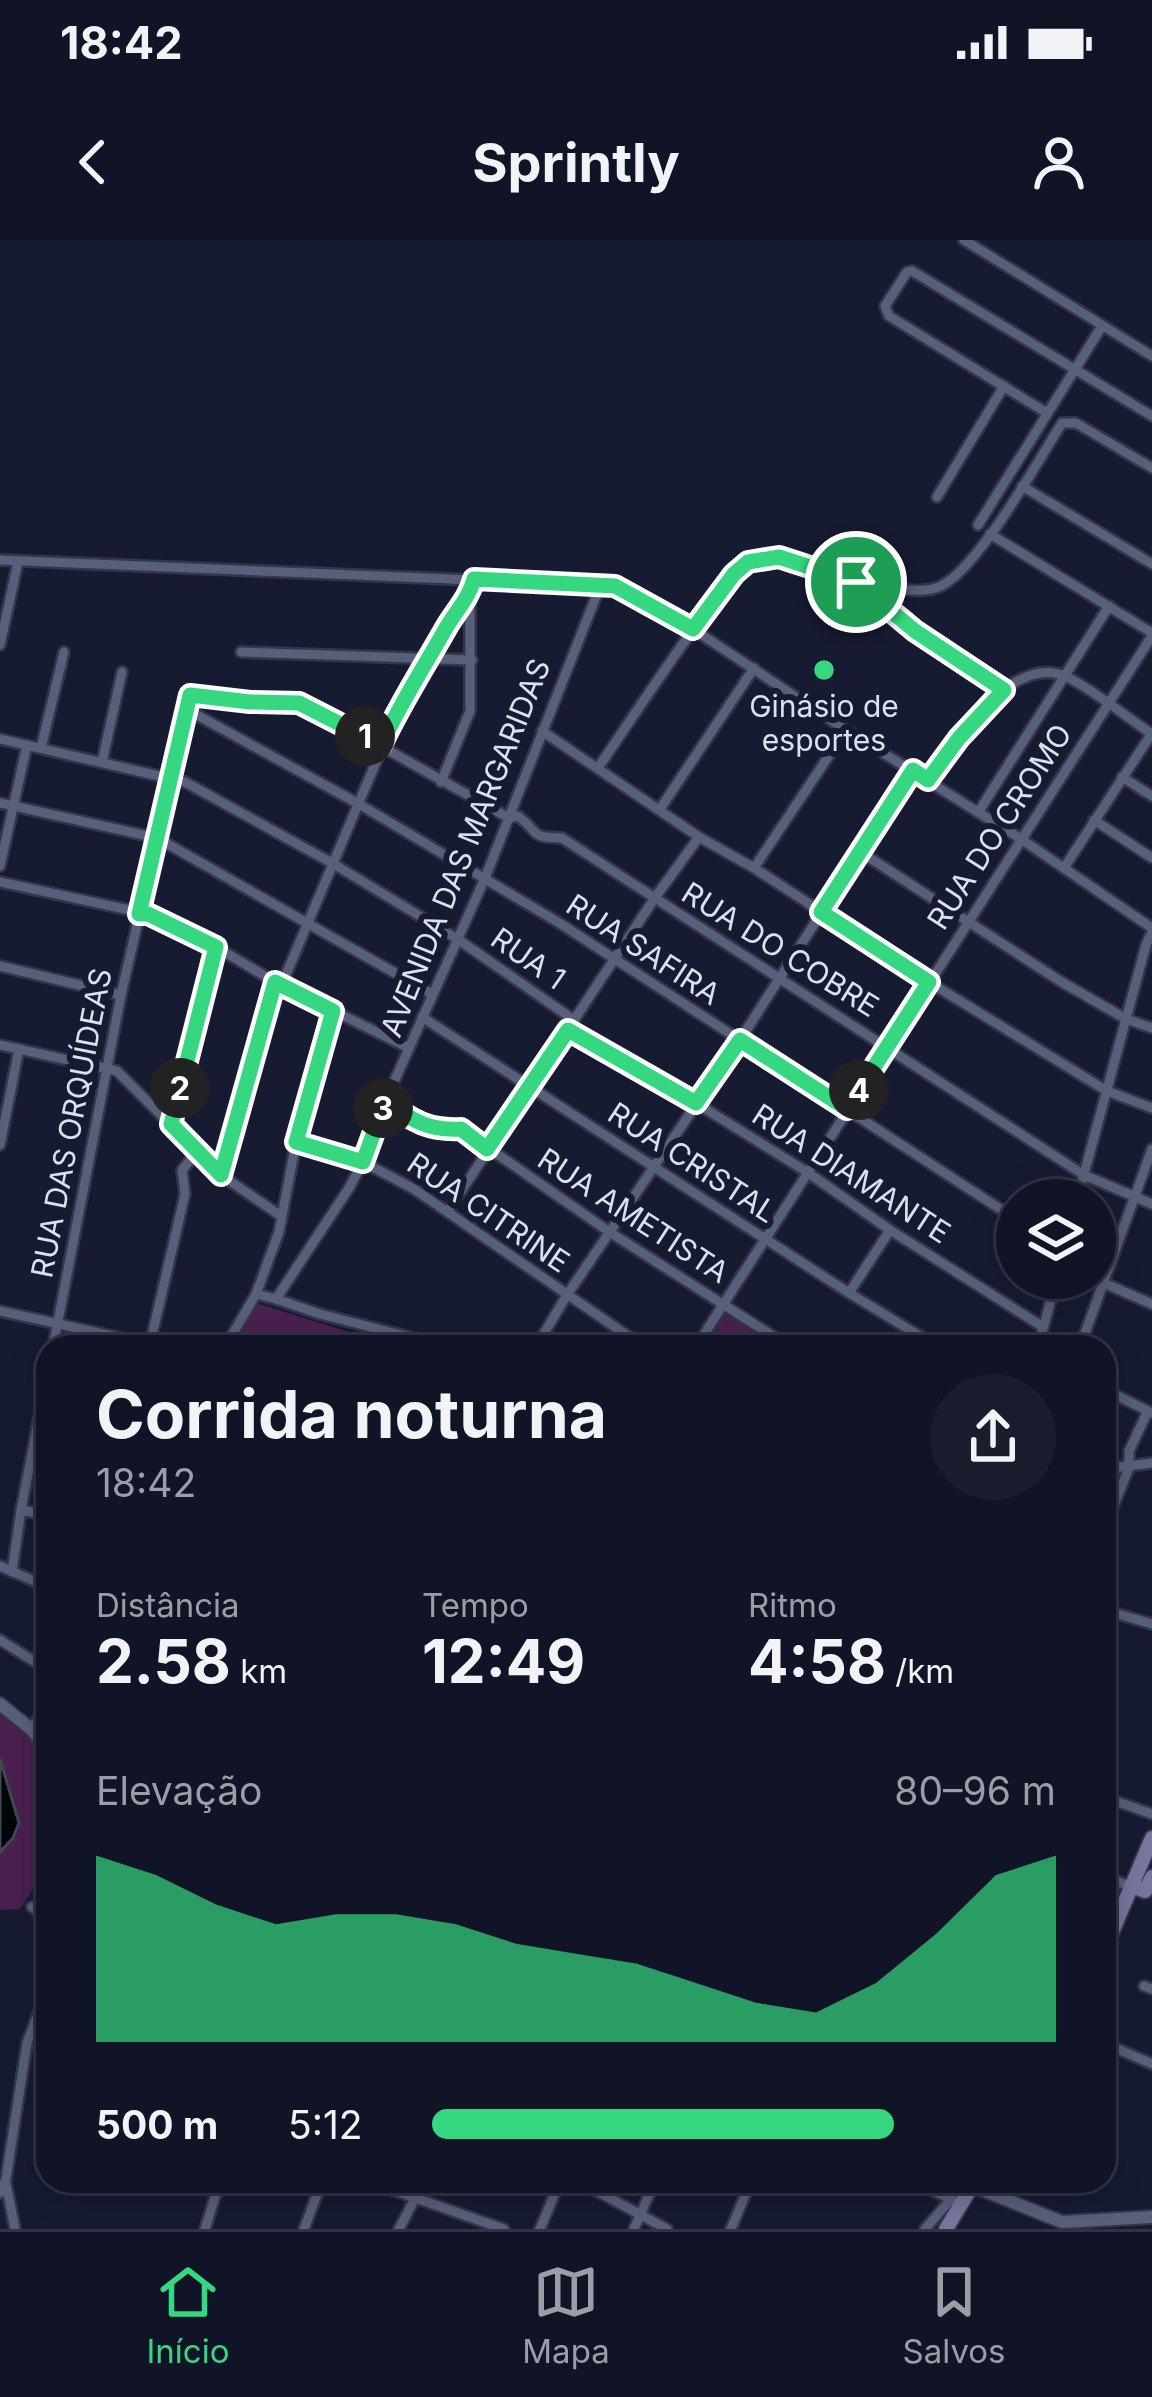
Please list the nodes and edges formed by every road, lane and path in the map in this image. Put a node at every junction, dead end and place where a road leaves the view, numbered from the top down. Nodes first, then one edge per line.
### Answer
1 (964, 240) edge
2 (1102, 326) junction
3 (1152, 356) edge
4 (1075, 370) junction
5 (1004, 386) junction
6 (1047, 413) junction
7 (1152, 416) edge
8 (1152, 468) edge
9 (1022, 486) junction
10 (937, 496) dead end
11 (978, 525) dead end
12 (990, 534) junction
13 (0, 560) edge
14 (18, 562) junction
15 (1152, 564) edge
16 (474, 579) junction
17 (856, 582) junction
18 (601, 584) junction
19 (470, 595) junction
20 (1109, 606) junction
21 (693, 629) junction
22 (1152, 634) edge
23 (0, 645) edge
24 (64, 652) dead end
25 (241, 652) dead end
26 (428, 659) junction
27 (472, 660) junction
28 (754, 668) junction
29 (122, 672) dead end
30 (1065, 676) junction
31 (1004, 690) junction
32 (190, 695) joint
33 (1108, 705) junction
34 (186, 709) junction
35 (846, 730) junction
36 (542, 731) junction
37 (1152, 733) edge
38 (0, 740) edge
39 (27, 745) junction
40 (381, 745) junction
41 (41, 748) junction
42 (101, 762) junction
43 (598, 768) junction
44 (913, 770) junction
45 (1122, 776) junction
46 (171, 777) junction
47 (928, 780) junction
48 (441, 782) junction
49 (1152, 796) edge
50 (0, 803) edge
51 (358, 804) junction
52 (14, 806) junction
53 (660, 809) junction
54 (979, 812) junction
55 (509, 818) junction
56 (1094, 820) junction
57 (699, 837) junction
58 (157, 838) junction
59 (1021, 839) junction
60 (859, 851) junction
61 (1152, 858) edge
62 (332, 863) junction
63 (0, 866) edge
64 (754, 868) junction
65 (1064, 868) junction
66 (484, 878) junction
67 (0, 882) edge
68 (654, 899) junction
69 (821, 912) junction
70 (139, 914) junction
71 (967, 922) junction
72 (308, 924) junction
73 (1152, 930) edge
74 (457, 938) junction
75 (216, 947) junction
76 (613, 960) junction
77 (0, 966) edge
78 (780, 977) junction
79 (929, 982) junction
80 (278, 983) junction
81 (432, 994) junction
82 (121, 995) junction
83 (333, 1011) junction
84 (422, 1017) junction
85 (1126, 1018) junction
86 (571, 1025) junction
87 (1152, 1028) edge
88 (740, 1040) junction
89 (0, 1045) edge
90 (889, 1047) junction
91 (409, 1048) junction
92 (19, 1049) junction
93 (108, 1068) junction
94 (530, 1088) junction
95 (1107, 1091) junction
96 (385, 1102) junction
97 (696, 1103) junction
98 (1152, 1108) edge
99 (847, 1109) junction
100 (171, 1124) junction
101 (296, 1142) junction
102 (0, 1144) edge
103 (1152, 1148) edge
104 (487, 1149) junction
105 (198, 1151) junction
106 (363, 1162) junction
107 (655, 1168) junction
108 (807, 1172) junction
109 (221, 1175) junction
110 (1084, 1175) junction
111 (1083, 1179) edge
112 (1135, 1197) junction
113 (1152, 1204) edge
114 (996, 1206) edge
115 (448, 1211) junction
116 (281, 1216) junction
117 (890, 1230) junction
118 (611, 1233) junction
119 (1116, 1238) edge
120 (765, 1239) junction
121 (1116, 1288) edge
122 (849, 1293) junction
123 (256, 1294) junction
124 (567, 1294) junction
125 (276, 1299) junction
126 (1051, 1299) edge
127 (1092, 1299) edge
128 (725, 1303) junction
129 (1152, 1304) edge
130 (0, 1311) edge
131 (58, 1323) junction
132 (1042, 1327) junction
133 (56, 1335) edge
134 (111, 1335) edge
135 (152, 1335) edge
136 (232, 1335) edge
137 (401, 1335) edge
138 (543, 1335) edge
139 (627, 1335) edge
140 (704, 1335) edge
141 (772, 1335) edge
142 (918, 1335) edge
143 (1040, 1335) edge
144 (1083, 1335) edge
145 (1116, 1395) edge
146 (1149, 1413) edge
147 (36, 1449) edge
148 (1152, 1463) edge
149 (1130, 1468) junction
150 (1116, 1469) edge
151 (1116, 1500) edge
152 (21, 1510) junction
153 (36, 1513) edge
154 (0, 1566) edge
155 (12, 1572) junction
156 (36, 1582) edge
157 (1116, 1614) edge
158 (1152, 1624) edge
159 (0, 1640) edge
160 (36, 1662) edge
161 (0, 1704) edge
162 (36, 1721) edge
163 (31, 1729) junction
164 (36, 1735) edge
165 (1116, 1801) edge
166 (1152, 1814) edge
167 (1152, 1838) edge
168 (1144, 1886) edge
169 (32, 1906) dead end
170 (36, 1909) edge
171 (1116, 1932) edge
172 (36, 2019) edge
173 (1116, 2048) edge
174 (1152, 2062) edge
175 (5, 2179) junction
176 (0, 2193) edge
177 (216, 2193) edge
178 (318, 2193) edge
179 (398, 2193) edge
180 (417, 2193) edge
181 (555, 2193) edge
182 (600, 2193) edge
183 (650, 2193) edge
184 (746, 2193) edge
185 (939, 2193) edge
186 (962, 2193) edge
187 (993, 2193) edge
188 (413, 2199) junction
189 (957, 2201) junction
190 (641, 2214) junction
191 (0, 2222) edge
192 (1145, 2222) edge
193 (15, 2229) edge
194 (205, 2229) edge
195 (304, 2229) edge
196 (399, 2229) edge
197 (504, 2229) edge
198 (540, 2229) edge
199 (634, 2229) edge
200 (667, 2229) edge
201 (730, 2229) edge
202 (926, 2229) edge
203 (946, 2229) edge

1 - 2 street
2 - 3 street
2 - 4 street
4 - 5 street
4 - 6 street
4 - 7 street
5 - 6 street
5 - 10 street
6 - 11 street
8 - 9 street
9 - 12 street
9 - 15 street
12 - 17 street
12 - 20 street
13 - 14 street
14 - 16 street
14 - 23 street
16 - 18 street
16 - 19 street
17 - 21 street
17 - 31 street
18 - 21 street
18 - 36 street, AVENIDA DAS MARGARIDAS
19 - 26 street
19 - 27 street
20 - 22 street
20 - 30 street
21 - 28 street
21 - 43 street
22 - 33 street, RUA DO CROMO
24 - 41 street
25 - 26 street
26 - 27 street
26 - 40 street
27 - 48 street
28 - 35 street
28 - 53 street
29 - 42 street
30 - 31 street
30 - 33 street
30 - 54 street
31 - 47 street
32 - 34 street, RUA DAS ORQUÍDEAS
32 - 40 street, RUA DO COBRE
33 - 37 street
33 - 59 street, RUA DO CROMO
34 - 46 street, RUA DAS ORQUÍDEAS
34 - 51 street, RUA SAFIRA
35 - 44 street
35 - 64 street
36 - 43 street
36 - 55 street, AVENIDA DAS MARGARIDAS
37 - 45 street
38 - 39 street, RUA 1
39 - 41 street, RUA 1
39 - 52 street
40 - 48 street, RUA DO COBRE
40 - 51 street
41 - 42 street, RUA 1
42 - 46 street, RUA 1
43 - 53 street
44 - 47 street
44 - 60 street
45 - 49 street
45 - 56 street
46 - 58 street, RUA DAS ORQUÍDEAS
46 - 62 street, RUA 1
47 - 54 street
48 - 55 street, RUA DO COBRE
50 - 52 street
51 - 62 street
51 - 66 street, RUA SAFIRA
52 - 58 street
52 - 63 street
53 - 57 street
54 - 59 street
55 - 66 street, AVENIDA DAS MARGARIDAS
55 - 68 street, RUA DO COBRE
56 - 61 street
56 - 65 street
57 - 64 street
57 - 68 street
58 - 70 street, RUA DAS ORQUÍDEAS
58 - 72 street
59 - 65 street
59 - 71 street, RUA DO CROMO
60 - 69 street
60 - 71 street
62 - 72 street
62 - 74 street, RUA 1
64 - 69 street
65 - 73 street
66 - 74 street, AVENIDA DAS MARGARIDAS
66 - 76 street, RUA SAFIRA
67 - 70 street
68 - 76 street
68 - 78 street, RUA DO COBRE
69 - 78 street
69 - 79 street
70 - 75 street
70 - 82 street, RUA DAS ORQUÍDEAS
71 - 79 street, RUA DO CROMO
71 - 85 street
72 - 80 street
72 - 81 street
73 - 85 street
74 - 81 street, AVENIDA DAS MARGARIDAS
74 - 86 street, RUA 1
75 - 80 street
75 - 100 street
76 - 86 street
76 - 88 street, RUA SAFIRA
77 - 82 street
78 - 88 street
78 - 90 street, RUA DO COBRE
79 - 90 street, RUA DO CROMO
79 - 95 street
80 - 83 street
80 - 109 street
81 - 84 street, AVENIDA DAS MARGARIDAS
82 - 93 street, RUA DAS ORQUÍDEAS
83 - 91 street
83 - 101 street
84 - 91 street, AVENIDA DAS MARGARIDAS
84 - 94 street, RUA CRISTAL
85 - 87 street
85 - 95 street
86 - 94 street
86 - 97 street, RUA DIAMANTE
88 - 97 street
88 - 99 street, RUA SAFIRA
89 - 92 street
90 - 99 street, RUA DO CROMO
90 - 110 street, RUA DO COBRE
91 - 96 street, AVENIDA DAS MARGARIDAS
92 - 93 street
92 - 102 street
93 - 100 street
93 - 131 street, RUA DAS ORQUÍDEAS
94 - 104 street
94 - 107 street, RUA CRISTAL
95 - 98 street
95 - 110 street
96 - 104 street, RUA AMETISTA
96 - 106 street, AVENIDA DAS MARGARIDAS
97 - 107 street
97 - 108 street, RUA DIAMANTE
99 - 108 street, RUA DO CROMO
99 - 114 street, RUA SAFIRA
100 - 105 street
101 - 106 street, RUA CITRINE
101 - 116 street
103 - 112 street
104 - 115 street
104 - 118 street, RUA AMETISTA
105 - 109 street
105 - 135 street
106 - 115 street, RUA CITRINE
106 - 125 street, AVENIDA DAS MARGARIDAS
107 - 118 street
107 - 120 street, RUA CRISTAL
108 - 117 street, RUA DIAMANTE
108 - 120 street, RUA DO CROMO
109 - 116 street
110 - 111 street
110 - 112 street, RUA DO COBRE
112 - 113 street, RUA DO COBRE
112 - 119 street
115 - 124 street, RUA CITRINE
116 - 123 street
117 - 122 street
117 - 132 street, RUA DIAMANTE
118 - 124 street
118 - 128 street, RUA AMETISTA
120 - 122 street, RUA CRISTAL
120 - 128 street, RUA DO CROMO
121 - 129 street
122 - 142 street, RUA CRISTAL
123 - 125 street
123 - 136 street
124 - 138 street
124 - 139 street, RUA CITRINE
125 - 137 street
126 - 132 street
127 - 144 street
128 - 140 street, RUA DO CROMO
128 - 141 street, RUA AMETISTA
130 - 131 street
131 - 133 street, RUA DAS ORQUÍDEAS
131 - 134 street
132 - 143 street
145 - 146 street
146 - 149 street
147 - 152 street
148 - 149 street
149 - 150 street
149 - 151 street
152 - 153 street
152 - 155 street
154 - 155 street
155 - 156 street
157 - 158 street
159 - 160 street
161 - 163 street
162 - 163 street
163 - 164 street
165 - 166 street
167 - 168 main road
168 - 171 main road
169 - 170 street
172 - 175 street
173 - 174 street
175 - 176 street
175 - 193 street
177 - 194 street
178 - 195 street
179 - 188 street
180 - 188 street
181 - 198 street
182 - 190 street
183 - 190 street
184 - 201 street
185 - 189 street
186 - 189 main road
187 - 192 street
188 - 196 street
188 - 197 street
189 - 202 street
189 - 203 main road
190 - 199 street
190 - 200 street
191 - 193 street

